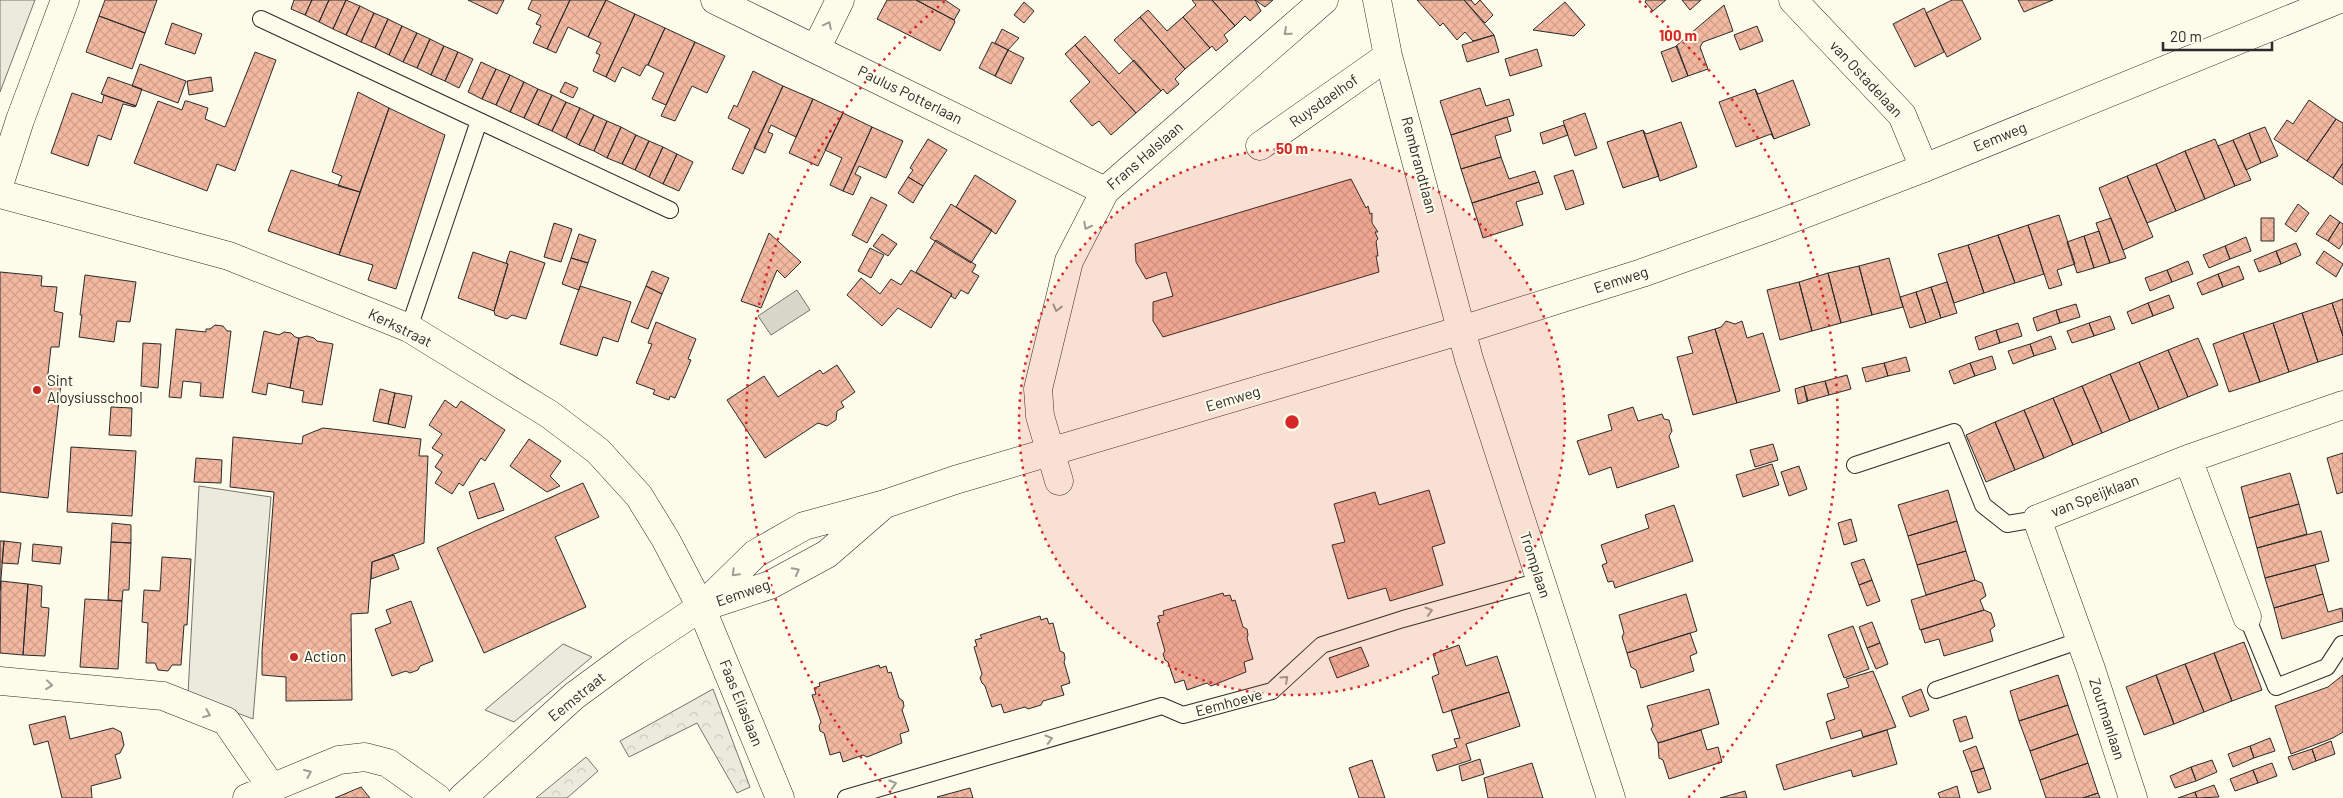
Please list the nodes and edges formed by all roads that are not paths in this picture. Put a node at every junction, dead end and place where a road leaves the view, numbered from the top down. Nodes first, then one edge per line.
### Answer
1 (65, 0) edge
2 (715, 0) edge
3 (840, 0) edge
4 (1324, 0) edge
5 (1377, 0) edge
6 (1793, 0) edge
7 (2337, 0) edge
8 (261, 19) dead end
9 (816, 49) junction
10 (1388, 56) junction
11 (478, 120) junction
12 (1260, 146) dead end
13 (1924, 168) junction
14 (0, 182) edge
15 (1105, 190) junction
16 (0, 194) edge
17 (670, 210) dead end
18 (409, 328) junction
19 (1462, 330) junction
20 (2343, 405) edge
21 (1051, 453) junction
22 (2188, 460) junction
23 (1855, 466) dead end
24 (1059, 481) dead end
25 (885, 504) junction
26 (2037, 519) junction
27 (1540, 580) junction
28 (701, 607) junction
29 (2247, 617) joint
30 (2081, 640) junction
31 (2342, 644) dead end
32 (0, 681) edge
33 (1936, 690) dead end
34 (272, 788) junction
35 (247, 798) edge
36 (437, 798) edge
37 (462, 798) edge
38 (780, 798) edge
39 (846, 798) edge
40 (1611, 798) edge
41 (2133, 798) edge

1 - 14 street
2 - 9 street, Paulus Potterlaan
9 -> 3 street
4 -> 15 street, Frans Halslaan
5 - 10 street, Rembrandtlaan
6 - 13 street, van Ostadelaan
7 - 13 street, Eemweg
8 - 11 lane
9 - 15 street, Paulus Potterlaan
10 - 12 street, Ruysdaelhof
10 - 19 street, Rembrandtlaan
11 - 17 lane
11 - 18 lane
13 - 19 street, Eemweg
15 -> 21 street, Frans Halslaan
16 - 18 street, Kerkstraat
18 - 28 street, Kerkstraat
19 - 21 street, Eemweg
19 - 27 street, Tromplaan
20 - 22 street, van Speijklaan
21 - 24 street, Frans Halslaan
21 - 25 street, Eemweg
22 - 26 street, van Speijklaan
22 - 29 street
23 - 26 lane
28 -> 25 street, Eemweg
25 -> 28 street, Eemweg
26 - 30 street, van Speijklaan
39 -> 27 lane, Eemhoeve
27 - 40 street, Tromplaan
28 - 37 street, Eemstraat
28 - 38 street, Faas Eliaslaan
29 - 31 lane
30 - 33 lane
30 - 41 street, Zoutmanlaan
32 -> 34 street
34 - 35 street
34 -> 36 street

